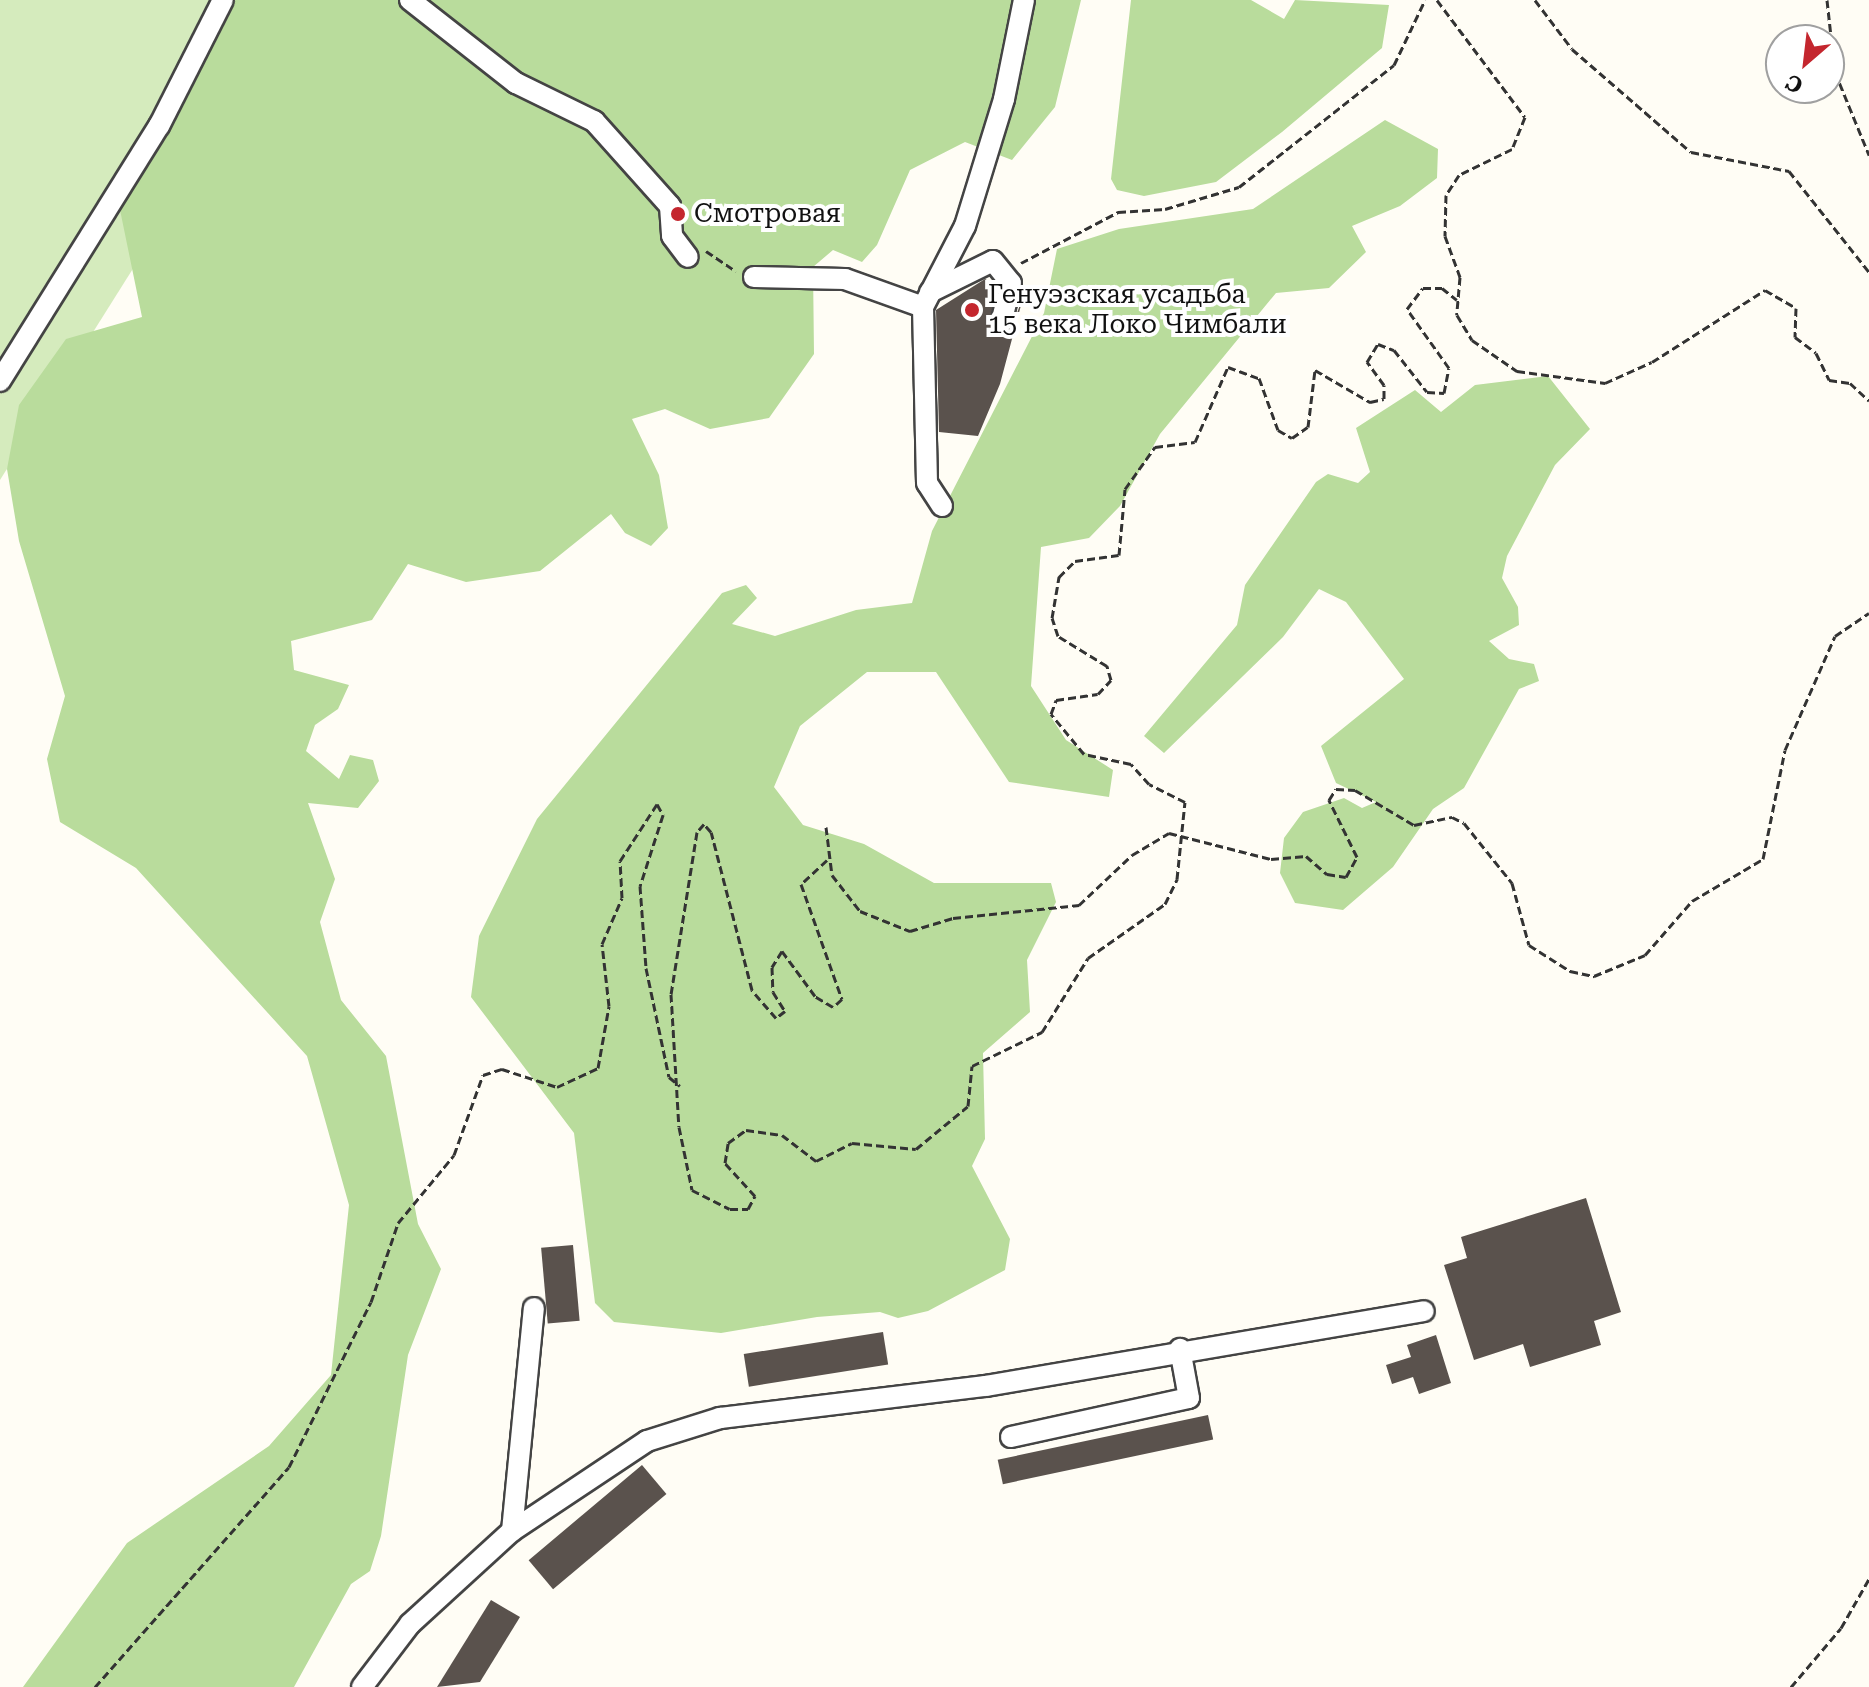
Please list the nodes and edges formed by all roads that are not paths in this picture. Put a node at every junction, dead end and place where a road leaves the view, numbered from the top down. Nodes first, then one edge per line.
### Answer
1 (223, 0) edge
2 (410, 0) edge
3 (1024, 0) edge
4 (965, 226) junction
5 (688, 257) road end
6 (984, 261) junction
7 (754, 277) road end
8 (927, 299) junction
9 (1003, 316) dead end
10 (0, 381) edge
11 (942, 506) dead end
12 (534, 1308) dead end
13 (1424, 1311) dead end
14 (1180, 1349) junction
15 (1011, 1437) dead end
16 (512, 1531) junction
17 (362, 1687) edge

1 - 10 street
2 - 5 street
3 - 4 street
4 - 6 street
4 - 8 street
6 - 8 street
6 - 9 street
7 - 8 street
8 - 11 street
12 - 16 street
13 - 14 street
14 - 15 street
14 - 16 street
16 - 17 street

